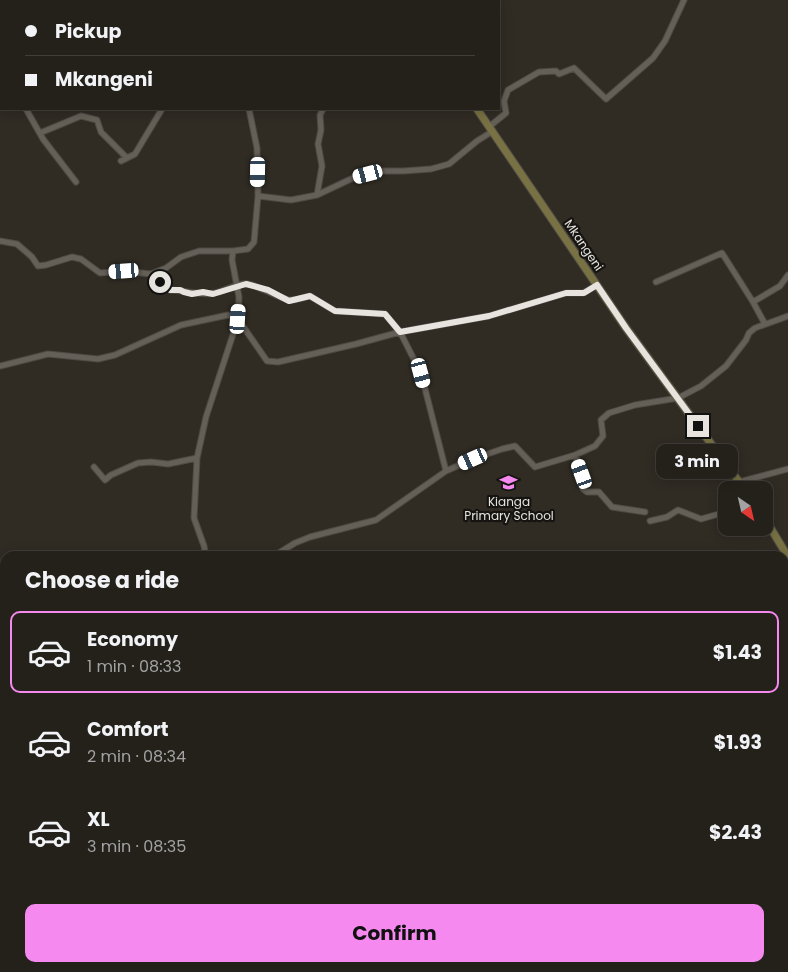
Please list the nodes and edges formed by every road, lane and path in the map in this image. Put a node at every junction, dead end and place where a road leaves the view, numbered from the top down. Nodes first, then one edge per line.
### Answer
1 (684, 0) edge
2 (27, 110) edge
3 (161, 110) edge
4 (250, 110) edge
5 (322, 110) edge
6 (478, 110) edge
7 (492, 129) junction
8 (40, 133) junction
9 (76, 182) dead end
10 (317, 194) junction
11 (258, 196) junction
12 (0, 241) edge
13 (233, 251) junction
14 (151, 274) junction
15 (788, 275) edge
16 (656, 282) dead end
17 (597, 285) junction
18 (237, 286) junction
19 (753, 302) junction
20 (788, 316) edge
21 (238, 319) junction
22 (765, 324) junction
23 (400, 332) junction
24 (0, 366) edge
25 (678, 398) junction
26 (574, 455) junction
27 (197, 458) junction
28 (94, 467) dead end
29 (788, 469) edge
30 (446, 471) junction
31 (738, 481) edge
32 (743, 481) edge
33 (645, 512) dead end
34 (718, 514) edge
35 (650, 521) dead end
36 (773, 532) edge
37 (205, 551) edge
38 (282, 551) edge
39 (784, 551) edge

1 - 7 street
2 - 8 street
3 - 8 street
4 - 11 street
5 - 10 street
6 - 7 street, Mkangeni
7 - 10 street
7 - 17 street, Mkangeni
8 - 9 street
10 - 11 street
11 - 13 street
12 - 14 street
13 - 14 street
13 - 18 street
14 - 18 street
15 - 19 street
16 - 19 street
17 - 23 street
17 - 25 street, Mkangeni
18 - 21 street
18 - 23 street
19 - 22 street
20 - 22 street
21 - 23 street
21 - 24 street
21 - 27 street
22 - 25 street
23 - 30 street
25 - 26 street
25 - 31 street, Mkangeni
26 - 30 street
26 - 33 street
27 - 28 street
27 - 37 street
29 - 32 street
30 - 38 street
34 - 35 street
36 - 39 street

